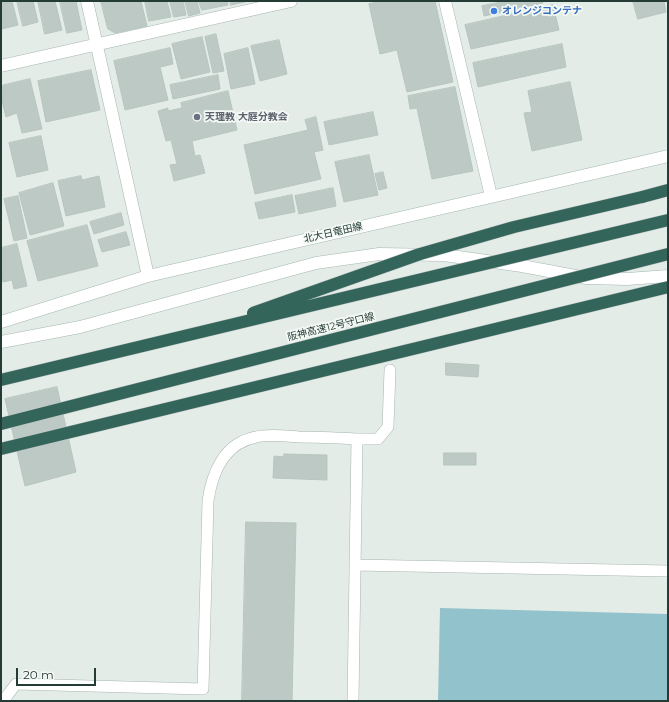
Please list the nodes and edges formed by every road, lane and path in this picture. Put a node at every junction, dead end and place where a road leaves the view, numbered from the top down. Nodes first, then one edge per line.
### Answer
1 (87, 1) edge
2 (291, 1) edge
3 (445, 1) edge
4 (95, 44) junction
5 (1, 66) edge
6 (668, 156) edge
7 (668, 190) edge
8 (491, 196) junction
9 (668, 220) edge
10 (668, 254) edge
11 (148, 276) junction
12 (668, 276) edge
13 (668, 287) edge
14 (1, 322) edge
15 (205, 331) junction
16 (1, 342) edge
17 (390, 370) dead end
18 (1, 380) edge
19 (1, 424) edge
20 (357, 439) junction
21 (1, 449) edge
22 (355, 565) junction
23 (668, 571) edge
24 (3, 701) edge
25 (353, 701) edge

1 - 4 main road
2 - 4 main road
3 - 8 main road
4 - 5 main road
4 - 11 main road
6 - 8 main road, 北大日竜田線
7 - 15 highway, bridge
8 - 11 main road, 北大日竜田線
9 - 15 highway, bridge
10 - 19 highway, 阪神高速12号守口線, bridge
11 - 14 main road, 北大日竜田線
12 - 16 main road
13 - 21 highway
15 - 18 highway, bridge
17 - 20 lane
20 - 22 lane
20 - 24 lane
22 - 23 lane
22 - 25 lane

